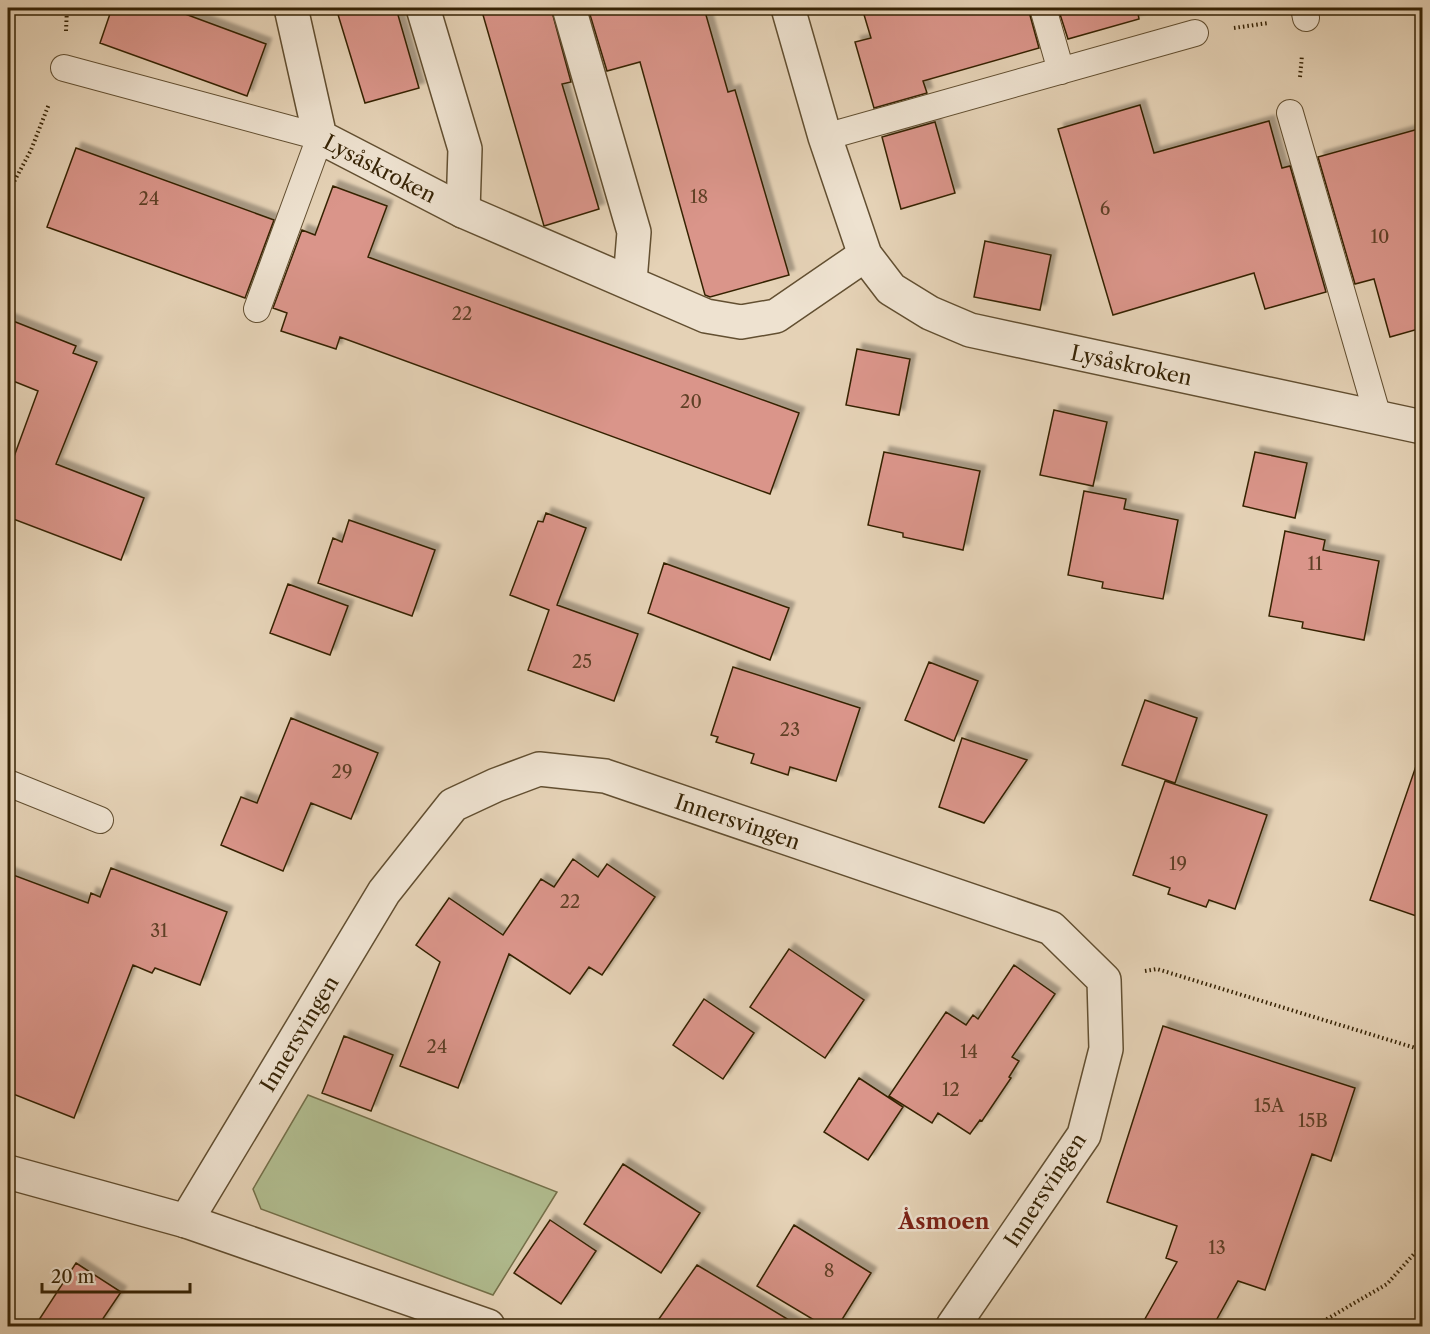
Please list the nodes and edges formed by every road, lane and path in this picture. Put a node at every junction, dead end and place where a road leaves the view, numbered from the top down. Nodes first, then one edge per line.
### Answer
1 (291, 8) edge
2 (423, 8) edge
3 (569, 8) edge
4 (788, 8) edge
5 (1043, 8) edge
6 (1305, 13) edge
7 (1195, 33) dead end
8 (64, 68) dead end
9 (1060, 71) junction
10 (1290, 113) joint
11 (320, 137) junction
12 (825, 137) junction
13 (463, 211) junction
14 (865, 255) junction
15 (630, 281) junction
16 (257, 309) dead end
17 (1378, 417) junction
18 (1422, 426) edge
19 (8, 783) edge
20 (100, 820) dead end
21 (1104, 980) junction
22 (1422, 1050) edge
23 (8, 1172) edge
24 (186, 1221) junction
25 (1422, 1245) edge
26 (488, 1326) edge
27 (953, 1326) edge
28 (1315, 1326) edge

1 - 11 street, Lysåskroken
2 - 13 street, Lysåskroken
3 - 15 street
4 - 12 street, Lysåskroken
5 - 9 lane
6 - 10 path
7 - 9 lane
8 - 11 lane
9 - 12 lane
10 - 17 lane
11 - 13 street, Lysåskroken
11 - 16 lane
12 - 14 street, Lysåskroken
13 - 15 street, Lysåskroken
14 - 15 street, Lysåskroken
14 - 17 street, Lysåskroken
17 - 18 street, Lysåskroken
19 - 20 lane
21 - 22 path
21 - 24 street, Innersvingen
21 - 27 street, Innersvingen
23 - 24 street
24 - 26 street
25 - 28 path

